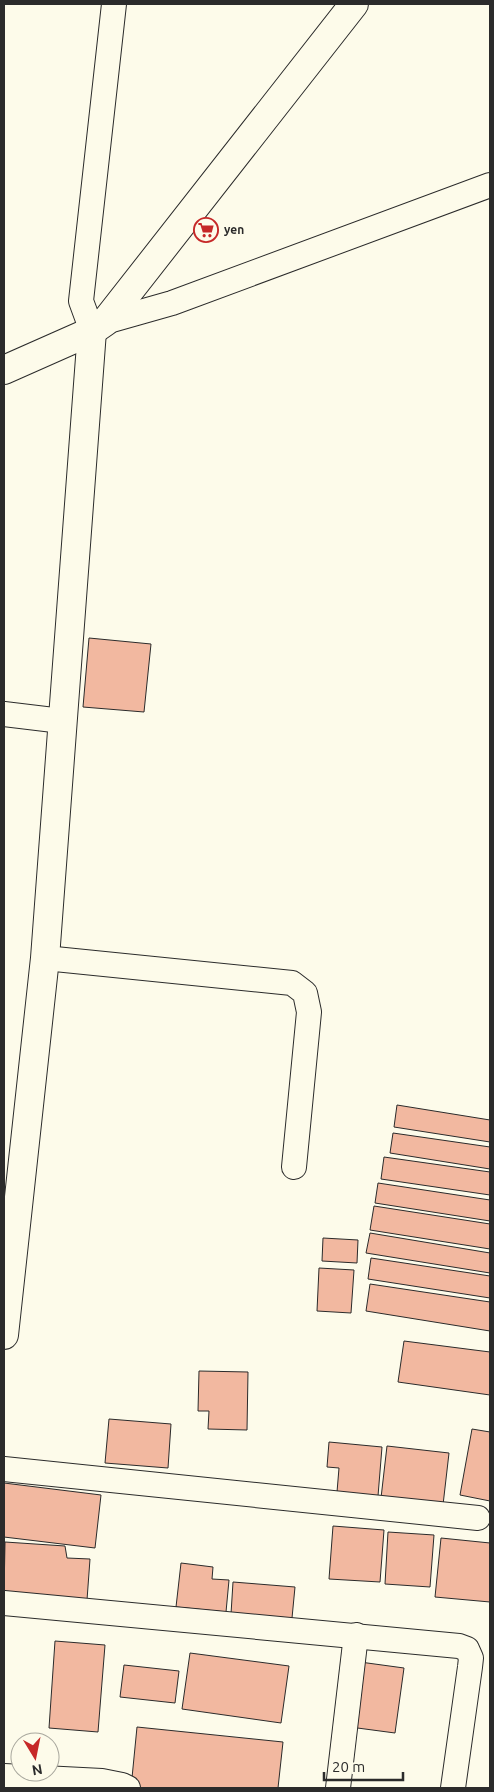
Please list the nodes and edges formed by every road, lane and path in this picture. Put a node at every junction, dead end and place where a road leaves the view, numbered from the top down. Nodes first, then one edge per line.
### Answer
1 (114, 4) edge
2 (354, 4) edge
3 (490, 185) edge
4 (99, 327) junction
5 (4, 370) edge
6 (4, 714) edge
7 (62, 720) junction
8 (45, 958) junction
9 (294, 1167) dead end
10 (4, 1335) edge
11 (4, 1469) edge
12 (478, 1518) dead end
13 (4, 1603) edge
14 (356, 1635) junction
15 (4, 1776) edge
16 (128, 1788) edge
17 (338, 1788) edge
18 (453, 1788) edge

1 - 4 street
2 - 4 street
3 - 4 street
4 - 5 street
4 - 7 street
6 - 7 street
7 - 8 street
8 - 9 street
8 - 10 street
11 - 12 street
13 - 14 street
14 - 17 street
14 - 18 street
15 - 16 street

